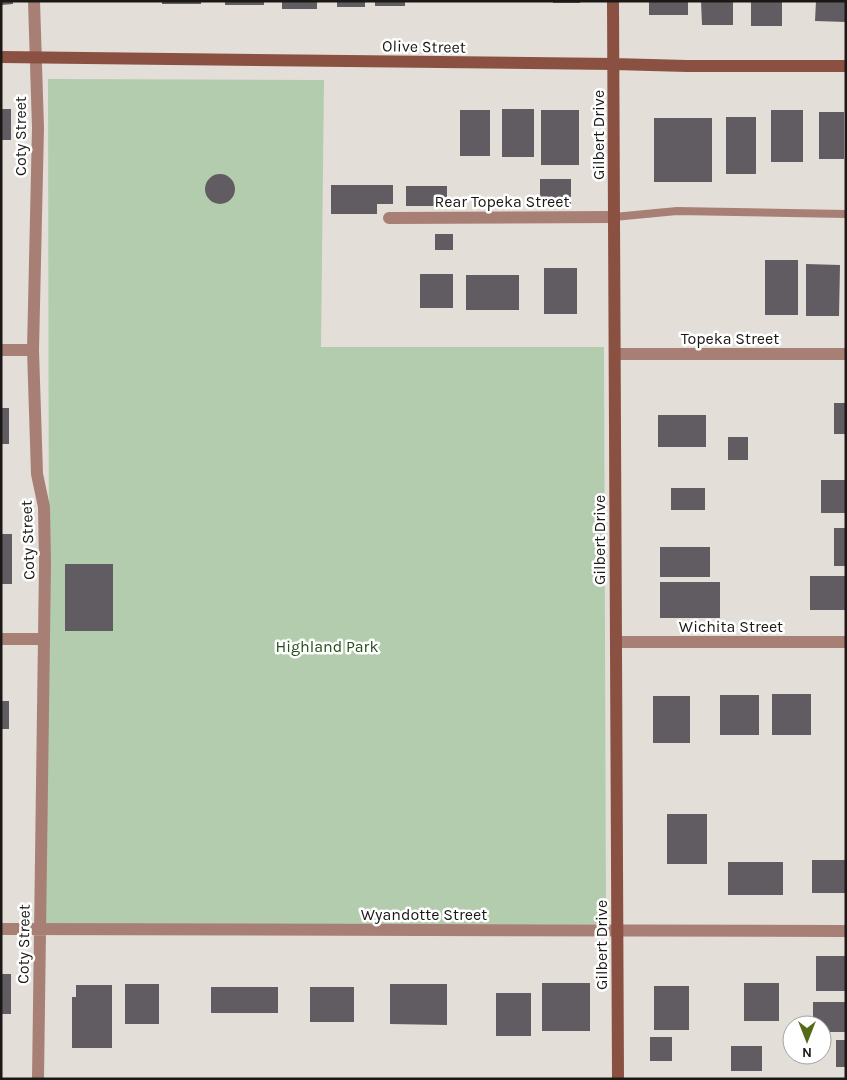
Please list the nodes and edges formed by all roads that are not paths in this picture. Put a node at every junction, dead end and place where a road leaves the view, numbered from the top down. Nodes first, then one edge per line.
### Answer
1 (34, 1) edge
2 (613, 1) edge
3 (1, 57) edge
4 (35, 58) junction
5 (614, 64) junction
6 (846, 66) edge
7 (846, 214) edge
8 (614, 217) junction
9 (389, 218) dead end
10 (1, 350) edge
11 (33, 350) junction
12 (615, 354) junction
13 (846, 354) edge
14 (1, 639) edge
15 (44, 639) junction
16 (616, 642) junction
17 (846, 642) edge
18 (1, 929) edge
19 (40, 929) junction
20 (846, 930) edge
21 (618, 931) junction
22 (38, 1079) edge
23 (618, 1079) edge

1 - 4 street, Coty Street
2 - 5 street, Gilbert Drive
3 - 4 street, Olive Street
4 - 5 street, Olive Street
4 - 11 street, Coty Street
5 - 6 street, Olive Street
5 - 8 street, Gilbert Drive
7 - 8 lane
8 - 9 street, Rear Topeka Street
8 - 12 street, Gilbert Drive
10 - 11 street
11 - 15 street, Coty Street
12 - 13 street, Topeka Street
12 - 16 street, Gilbert Drive
14 - 15 street
15 - 19 street, Coty Street
16 - 17 street, Wichita Street
16 - 21 street, Gilbert Drive
18 - 19 street, Wyandotte Street
19 - 21 street, Wyandotte Street
19 - 22 street, Coty Street
20 - 21 street, Wyandotte Street
21 - 23 street, Gilbert Drive

